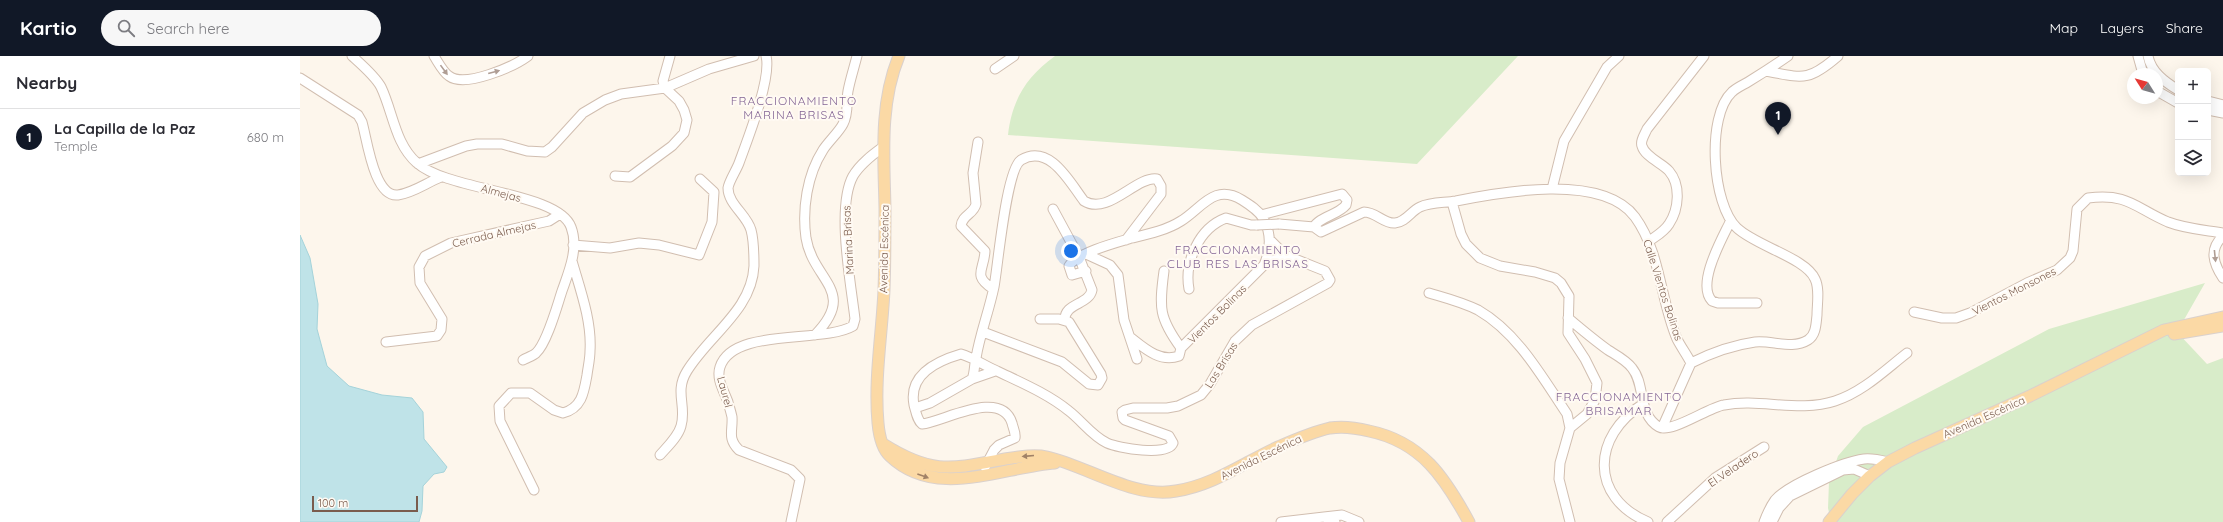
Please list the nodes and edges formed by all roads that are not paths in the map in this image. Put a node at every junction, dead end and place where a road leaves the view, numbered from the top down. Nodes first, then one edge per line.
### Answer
1 (352, 56) edge
2 (434, 56) edge
3 (528, 56) edge
4 (670, 56) edge
5 (754, 56) edge
6 (766, 56) edge
7 (857, 56) edge
8 (899, 56) edge
9 (1014, 56) edge
10 (1618, 56) edge
11 (1704, 56) edge
12 (1788, 56) edge
13 (1838, 56) edge
14 (2138, 56) edge
15 (2148, 56) edge
16 (2141, 68) edge
17 (995, 69) dead end
18 (1766, 71) junction
19 (300, 78) edge
20 (665, 88) junction
21 (2175, 88) edge
22 (2163, 94) edge
23 (2175, 101) edge
24 (2211, 102) edge
25 (2223, 105) edge
26 (2211, 111) edge
27 (2223, 113) edge
28 (978, 142) dead end
29 (883, 147) junction
30 (418, 164) junction
31 (615, 176) dead end
32 (440, 177) junction
33 (700, 180) dead end
34 (1552, 189) junction
35 (1452, 202) junction
36 (1053, 209) dead end
37 (560, 214) junction
38 (1261, 215) junction
39 (1730, 222) junction
40 (1314, 227) junction
41 (2223, 234) edge
42 (1126, 240) junction
43 (1270, 240) junction
44 (1648, 242) junction
45 (573, 245) junction
46 (1285, 255) junction
47 (1083, 256) junction
48 (572, 261) junction
49 (1264, 265) junction
50 (1086, 271) junction
51 (1164, 272) dead end
52 (2223, 278) edge
53 (994, 289) junction
54 (1189, 289) dead end
55 (1429, 293) dead end
56 (1756, 303) dead end
57 (1914, 312) dead end
58 (1568, 318) junction
59 (2223, 318) edge
60 (1040, 319) dead end
61 (1065, 320) junction
62 (855, 323) joint
63 (2219, 327) edge
64 (984, 332) junction
65 (815, 335) junction
66 (2156, 336) junction
67 (1130, 337) junction
68 (386, 342) dead end
69 (980, 342) junction
70 (1181, 348) junction
71 (1907, 353) dead end
72 (961, 354) junction
73 (976, 359) junction
74 (1137, 359) dead end
75 (522, 360) dead end
76 (1691, 363) junction
77 (995, 370) junction
78 (972, 379) junction
79 (1643, 404) junction
80 (915, 408) junction
81 (1570, 428) junction
82 (1662, 428) junction
83 (883, 444) junction
84 (1764, 447) dead end
85 (660, 455) dead end
86 (1066, 462) junction
87 (1888, 462) junction
88 (987, 463) junction
89 (981, 475) junction
90 (1870, 476) junction
91 (534, 490) dead end
92 (1323, 519) edge
93 (791, 522) edge
94 (1281, 522) edge
95 (1335, 522) edge
96 (1359, 522) edge
97 (1469, 522) edge
98 (1570, 522) edge
99 (1648, 522) edge
100 (1667, 522) edge
101 (1764, 522) edge
102 (1772, 522) edge
103 (1829, 522) edge

1 - 30 street, Almejas
2 -> 3 street
4 - 20 street
5 - 20 street
6 - 85 street
7 - 65 street
8 - 29 main road, Avenida Escénica
9 - 17 street
10 - 34 street
11 - 44 street
12 - 18 street
13 - 18 street
14 - 16 street
15 - 21 street
18 - 39 street
19 - 32 street
20 - 30 street
20 - 31 street
22 - 23 street
24 - 25 street
26 - 27 street
28 - 53 street
29 - 62 street, Marina Brisas
29 - 83 main road, Avenida Escénica
30 - 32 street, Almejas
32 - 37 street, Almejas
33 - 45 street
34 - 35 street, Calle Vientos Bolinas
34 - 44 street, Calle Vientos Bolinas
35 - 40 street, Calle Vientos Bolinas
35 - 58 street
36 - 47 street
37 - 45 street
37 - 68 street, Cerrada Almejas
38 - 40 street
38 - 42 street
38 - 43 street, Vientos Bolinas
39 - 56 street
39 - 76 street
40 - 54 street, bridge
41 -> 52 street
41 - 57 street, Vientos Monsones
42 - 47 street
42 - 53 street
43 - 46 street, Las Brisas
43 - 49 street, Vientos Bolinas
44 - 76 street, Calle Vientos Bolinas
45 - 48 street
46 - 49 street
46 - 77 street, Las Brisas
47 - 50 street
47 - 50 street
47 - 67 street
48 - 75 street
48 - 91 street
49 - 70 street, Vientos Bolinas
50 - 61 street
51 - 70 street, Vientos Bolinas
53 - 64 street
55 - 81 street
58 - 79 street
58 - 81 street
59 - 63 street
59 - 66 main road, Avenida Escénica
60 - 61 street
61 - 64 street
62 - 65 street, Laurel
63 - 66 main road, Avenida Escénica
64 - 69 street
65 - 93 street, Laurel
66 - 87 main road, Avenida Escénica
67 - 70 street
67 - 74 street
69 - 72 street
69 - 73 street
71 - 82 street
72 - 73 street, Las Brisas
72 - 80 street
73 - 77 street, Las Brisas
73 - 78 street
76 - 82 street
77 - 78 street
78 - 80 street
79 - 82 street
79 - 99 street
80 - 88 street
81 - 98 street
83 - 88 main road, Avenida Escénica
83 -> 89 main road, Avenida Escénica
84 - 100 street, El Veladero
86 -> 88 main road, Avenida Escénica
86 - 89 main road, Avenida Escénica
86 - 97 main road, Avenida Escénica
87 - 90 main road, Avenida Escénica
87 - 101 street
88 - 89 street
90 - 102 street
90 - 103 main road, Avenida Escénica
92 - 94 street
92 - 95 street
92 - 96 street

